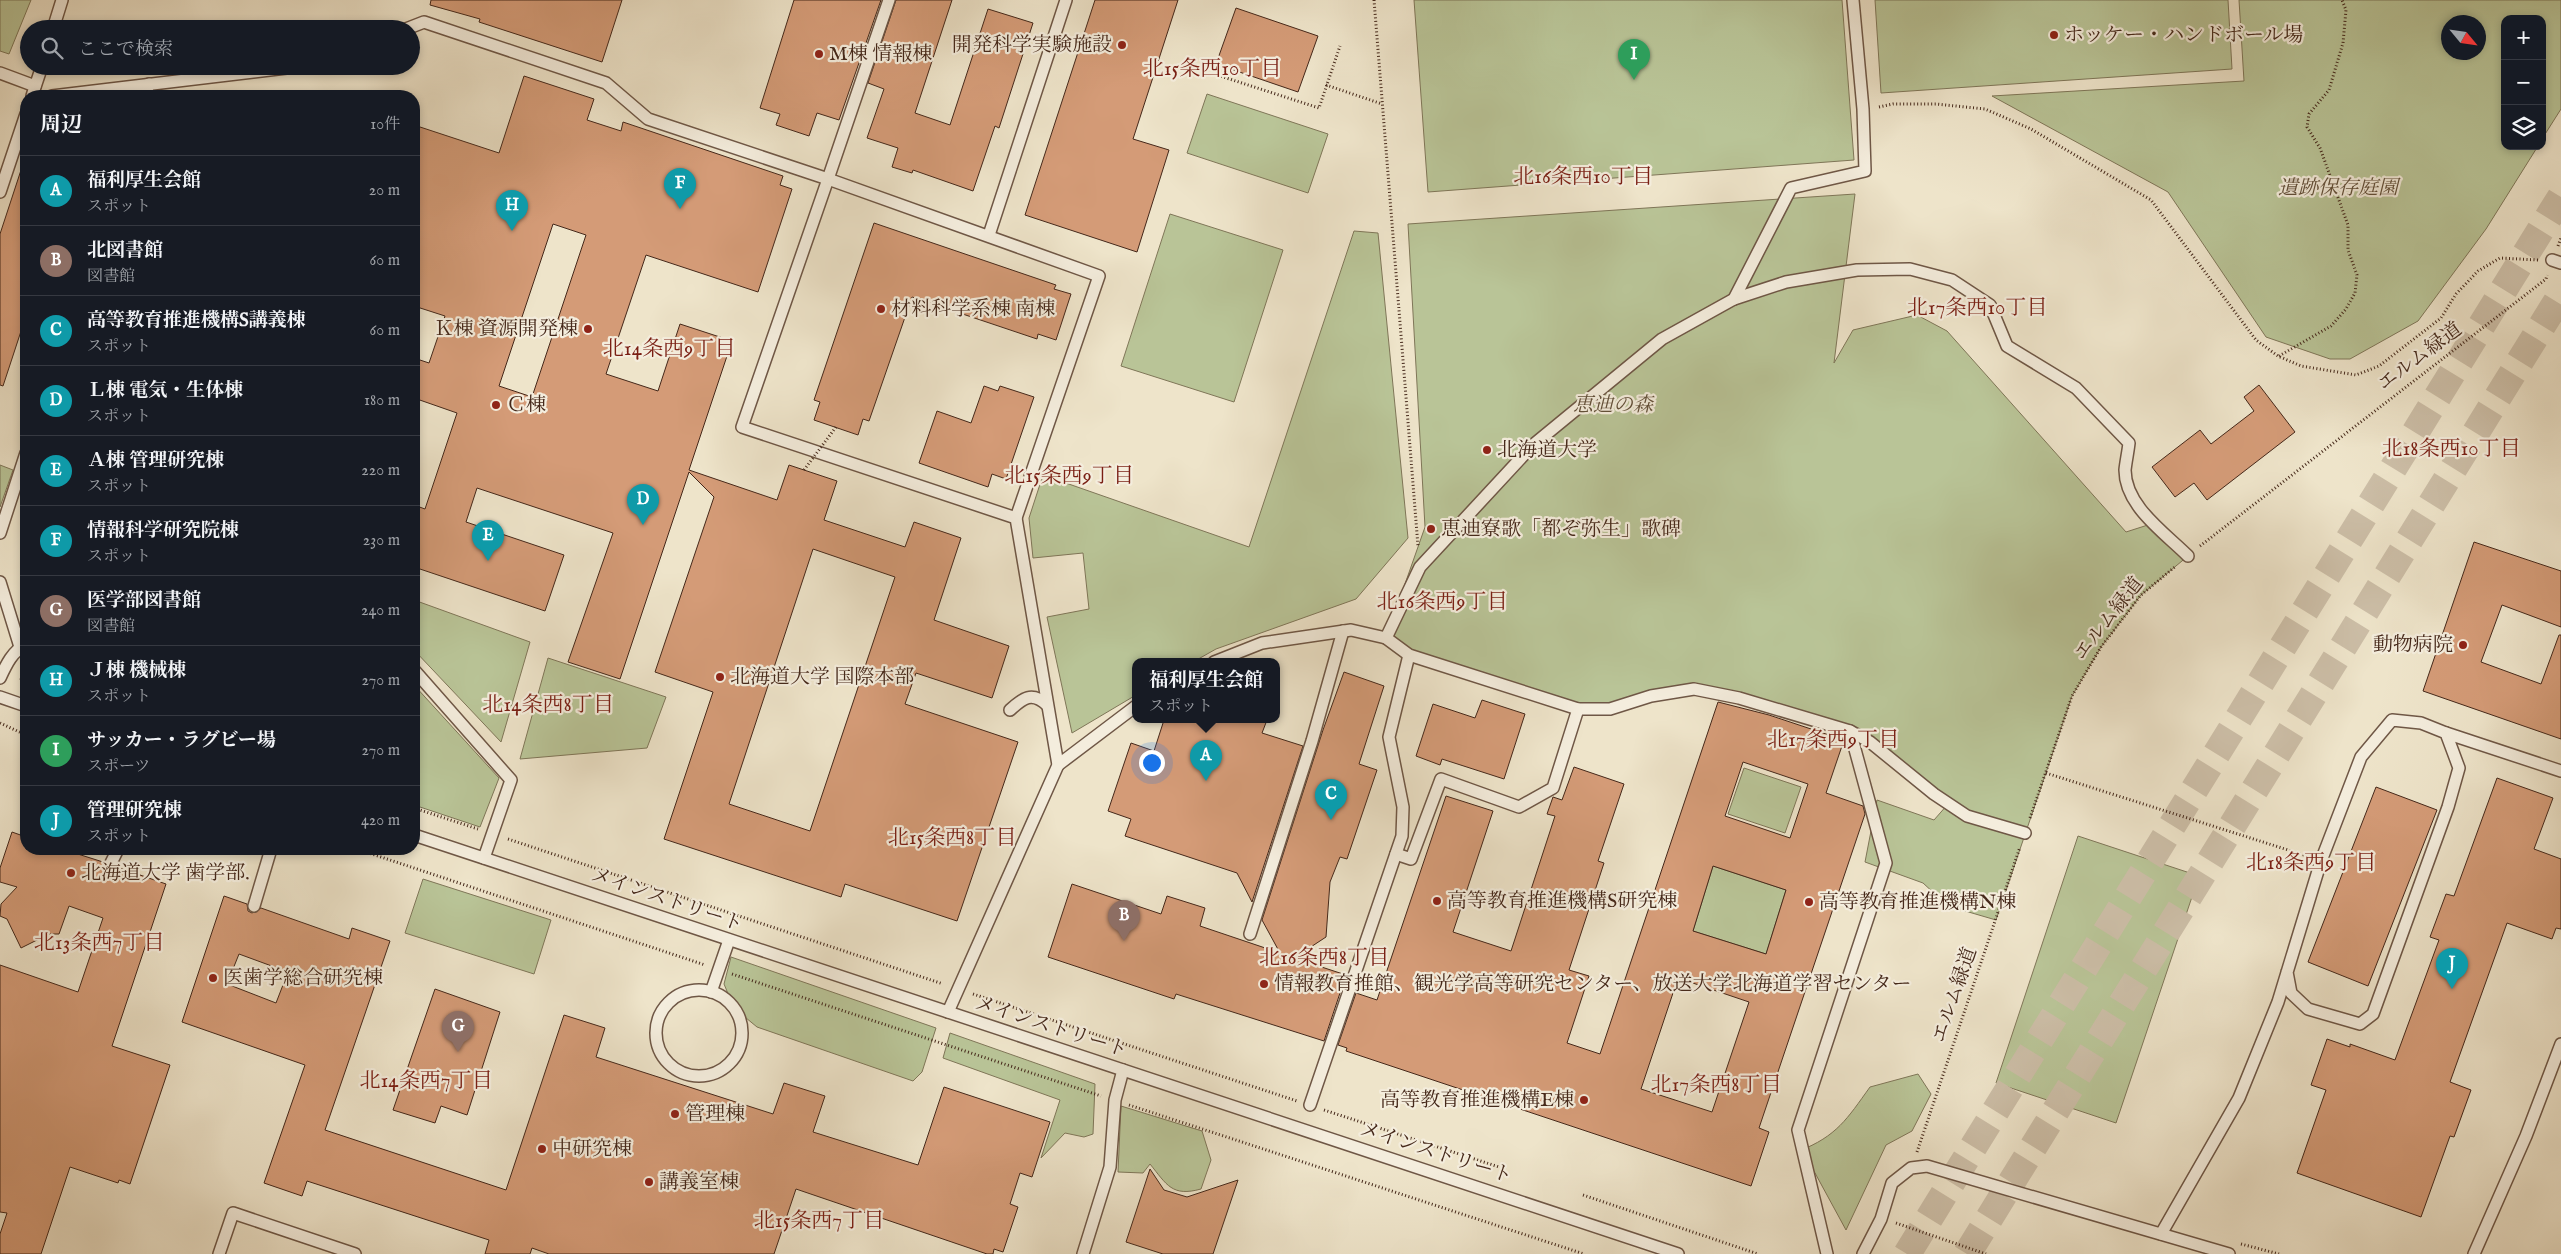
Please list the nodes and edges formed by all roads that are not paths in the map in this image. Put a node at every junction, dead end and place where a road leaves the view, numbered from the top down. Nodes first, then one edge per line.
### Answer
1 (62, 0) edge
2 (889, 0) edge
3 (1066, 0) edge
4 (1853, 0) edge
5 (56, 20) edge
6 (420, 24) edge
7 (0, 73) edge
8 (39, 75) edge
9 (226, 75) edge
10 (149, 84) junction
11 (32, 90) edge
12 (34, 90) edge
13 (100, 90) edge
14 (147, 90) edge
15 (20, 132) edge
16 (828, 180) junction
17 (0, 192) edge
18 (989, 235) junction
19 (1734, 299) junction
20 (20, 471) edge
21 (1016, 518) junction
22 (0, 533) edge
23 (2188, 556) road end
24 (0, 582) edge
25 (1343, 631) junction
26 (20, 638) edge
27 (1386, 638) junction
28 (20, 650) edge
29 (1409, 655) junction
30 (1224, 658) edge
31 (420, 677) edge
32 (0, 678) edge
33 (0, 698) edge
34 (20, 704) edge
35 (1046, 705) junction
36 (1132, 709) edge
37 (1578, 709) junction
38 (1010, 710) dead end
39 (1850, 731) junction
40 (2446, 733) junction
41 (1058, 765) junction
42 (2561, 771) edge
43 (2025, 834) road end
44 (420, 837) edge
45 (1396, 854) junction
46 (115, 855) edge
47 (269, 855) edge
48 (484, 858) junction
49 (110, 864) dead end
50 (254, 906) dead end
51 (1250, 934) dead end
52 (729, 940) junction
53 (2287, 972) junction
54 (712, 992) junction
55 (948, 1012) junction
56 (2561, 1044) edge
57 (1123, 1070) junction
58 (1310, 1106) dead end
59 (2161, 1234) junction
60 (219, 1254) edge
61 (355, 1254) edge
62 (1083, 1254) edge
63 (1678, 1254) edge
64 (1827, 1254) edge
65 (1863, 1254) edge
66 (2229, 1254) edge
67 (2474, 1254) edge

1 - 5 lane
2 - 16 lane
3 - 18 lane
4 - 19 lane
6 - 16 lane
7 - 11 lane
8 - 12 lane
9 - 10 lane
10 - 13 lane
10 - 14 lane
15 - 17 lane
16 - 18 lane
16 - 21 lane
18 - 21 lane
19 - 23 lane
19 - 27 lane
20 - 22 lane
21 - 35 lane
24 - 26 lane
25 - 27 lane
25 - 30 lane
25 - 51 lane
27 - 29 lane
28 - 32 lane
29 - 37 lane
29 - 45 lane
31 - 48 lane
33 - 34 lane
35 - 38 lane
35 - 41 lane
36 - 41 lane
37 - 39 lane
37 - 45 lane
39 - 43 lane
39 - 64 lane
40 - 42 lane
40 - 53 lane
40 - 53 lane
41 - 55 lane
44 - 48 lane, メインストリート
45 - 58 lane
46 - 49 lane
47 - 50 lane
48 - 52 lane, メインストリート
52 - 54 lane
52 - 55 lane, メインストリート
53 - 59 lane
54 - 54 lane
55 - 57 lane, メインストリート
56 - 67 lane
57 - 62 lane
57 - 63 lane, メインストリート
59 - 65 lane
59 - 66 lane
60 - 61 lane

